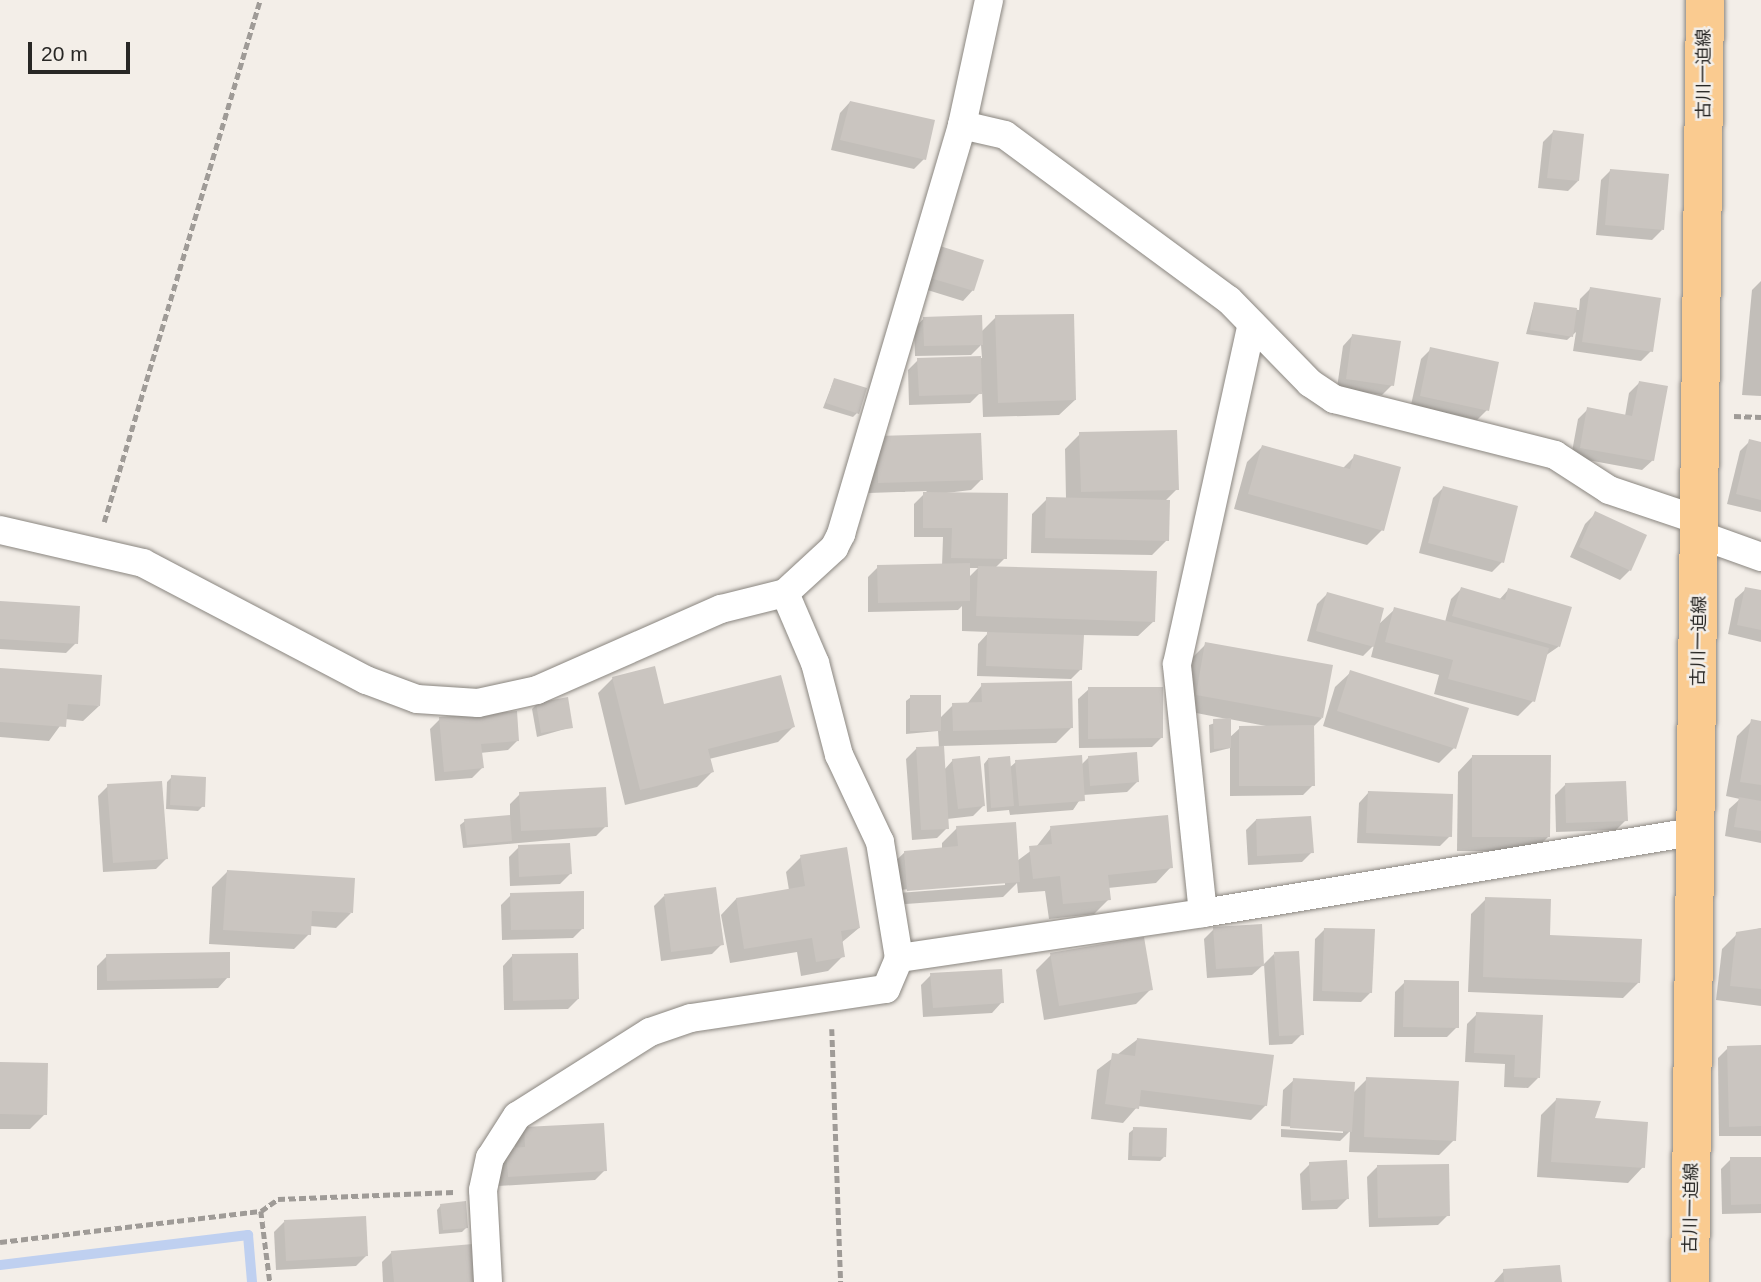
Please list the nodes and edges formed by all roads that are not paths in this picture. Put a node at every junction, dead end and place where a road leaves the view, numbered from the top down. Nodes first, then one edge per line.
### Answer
1 (989, 0) edge
2 (1705, 0) edge
3 (962, 125) junction
4 (1252, 324) junction
5 (1700, 528) junction
6 (0, 530) edge
7 (1761, 557) edge
8 (785, 593) junction
9 (1696, 831) junction
10 (1203, 913) junction
11 (899, 958) junction
12 (488, 1282) edge
13 (1690, 1282) edge

1 - 3 street
2 - 5 main road, 古川一迫線
3 - 4 street
3 - 8 street
4 - 5 street
4 - 10 street
5 - 7 street
5 - 9 main road, 古川一迫線
6 - 8 street
8 - 11 street
9 - 10 street
9 - 13 main road, 古川一迫線
10 - 11 street
11 - 12 street

